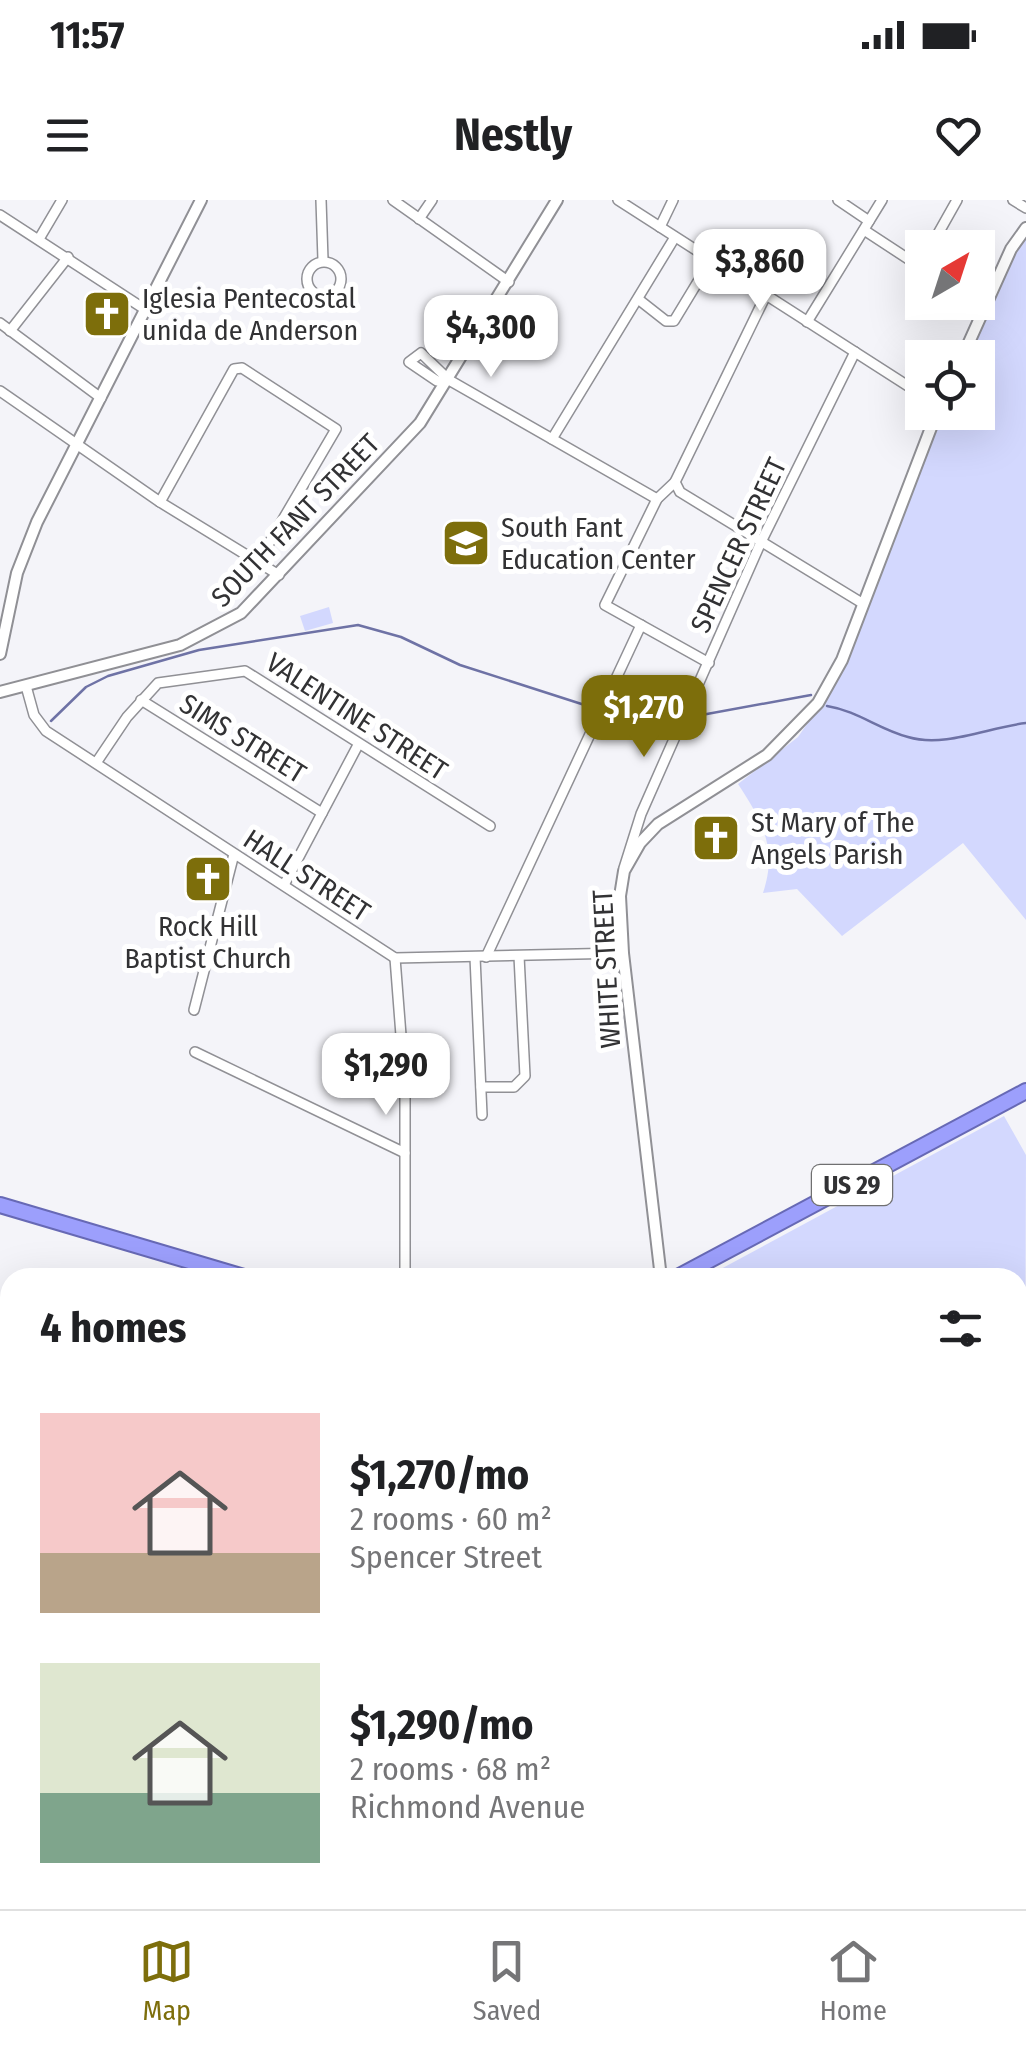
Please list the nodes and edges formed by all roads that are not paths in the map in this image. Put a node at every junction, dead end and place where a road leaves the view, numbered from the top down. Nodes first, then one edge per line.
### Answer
1 (62, 200) edge
2 (201, 200) edge
3 (321, 200) edge
4 (393, 200) edge
5 (432, 200) edge
6 (557, 200) edge
7 (618, 200) edge
8 (673, 200) edge
9 (838, 200) edge
10 (882, 200) edge
11 (957, 200) edge
12 (1014, 200) edge
13 (1026, 208) edge
14 (0, 215) edge
15 (419, 219) junction
16 (866, 225) junction
17 (660, 227) junction
18 (1026, 228) edge
19 (940, 230) edge
20 (675, 237) junction
21 (39, 239) junction
22 (905, 253) edge
23 (68, 257) junction
24 (323, 260) dead end
25 (711, 260) junction
26 (995, 280) edge
27 (509, 282) junction
28 (766, 296) junction
29 (638, 299) junction
30 (146, 310) junction
31 (0, 322) edge
32 (808, 322) junction
33 (10, 331) junction
34 (854, 352) junction
35 (449, 380) junction
36 (905, 384) edge
37 (0, 390) edge
38 (102, 398) junction
39 (930, 430) edge
40 (552, 439) junction
41 (76, 446) junction
42 (675, 482) junction
43 (657, 499) junction
44 (160, 502) junction
45 (761, 542) junction
46 (258, 562) junction
47 (279, 576) junction
48 (862, 602) junction
49 (641, 625) junction
50 (0, 654) edge
51 (708, 662) junction
52 (26, 686) junction
53 (0, 692) edge
54 (142, 700) junction
55 (358, 745) junction
56 (96, 763) junction
57 (322, 813) junction
58 (490, 826) dead end
59 (234, 854) junction
60 (624, 870) junction
61 (284, 885) junction
62 (624, 952) junction
63 (519, 956) junction
64 (480, 957) junction
65 (396, 958) junction
66 (194, 1010) dead end
67 (195, 1052) dead end
68 (481, 1087) junction
69 (1026, 1091) edge
70 (482, 1115) dead end
71 (404, 1153) junction
72 (0, 1205) edge
73 (213, 1268) edge
74 (405, 1268) edge
75 (659, 1268) edge
76 (695, 1268) edge

1 - 21 street
2 - 30 street
3 - 24 street
4 - 15 street
5 - 15 street
6 - 27 street, SOUTH FANT STREET
7 - 17 street
8 - 17 street
9 - 16 street
10 - 16 street
11 - 19 street
12 - 13 street
14 - 21 street
15 - 27 street
16 - 22 street
16 - 32 street
17 - 20 street
18 - 26 street
20 - 25 street
20 - 29 street
21 - 23 street
23 - 30 street
23 - 33 street
25 - 28 street
25 - 29 street
27 - 35 street, SOUTH FANT STREET
28 - 32 street
28 - 42 street
29 - 40 street
30 - 38 street
31 - 33 street
32 - 34 street
33 - 38 street
34 - 36 street
34 - 45 street, SPENCER STREET
35 - 40 street
35 - 47 street, SOUTH FANT STREET
37 - 41 street
38 - 41 street
39 - 48 street, WHITE STREET
40 - 43 street
41 - 44 street
41 - 50 street
42 - 43 street
42 - 45 street
43 - 49 street
44 - 46 street
44 - 46 street
45 - 48 street
45 - 51 street, SPENCER STREET
46 - 47 street
47 - 52 street, SOUTH FANT STREET
48 - 60 street, WHITE STREET
49 - 51 street
49 - 64 street
51 - 60 street, SPENCER STREET
52 - 53 street, SOUTH FANT STREET
52 - 56 street, HALL STREET
54 - 55 street, VALENTINE STREET
54 - 56 street
54 - 57 street, SIMS STREET
55 - 57 street
55 - 58 street, VALENTINE STREET
56 - 59 street, HALL STREET
57 - 61 street
59 - 61 street, HALL STREET
59 - 66 street
60 - 62 street, WHITE STREET
61 - 65 street, HALL STREET
62 - 63 street
62 - 75 street, WHITE STREET
63 - 64 street
63 - 68 street
64 - 65 street
64 - 68 street
65 - 71 street
67 - 71 street
68 - 70 street
69 - 76 highway, US 29
71 - 74 street
72 - 73 highway

